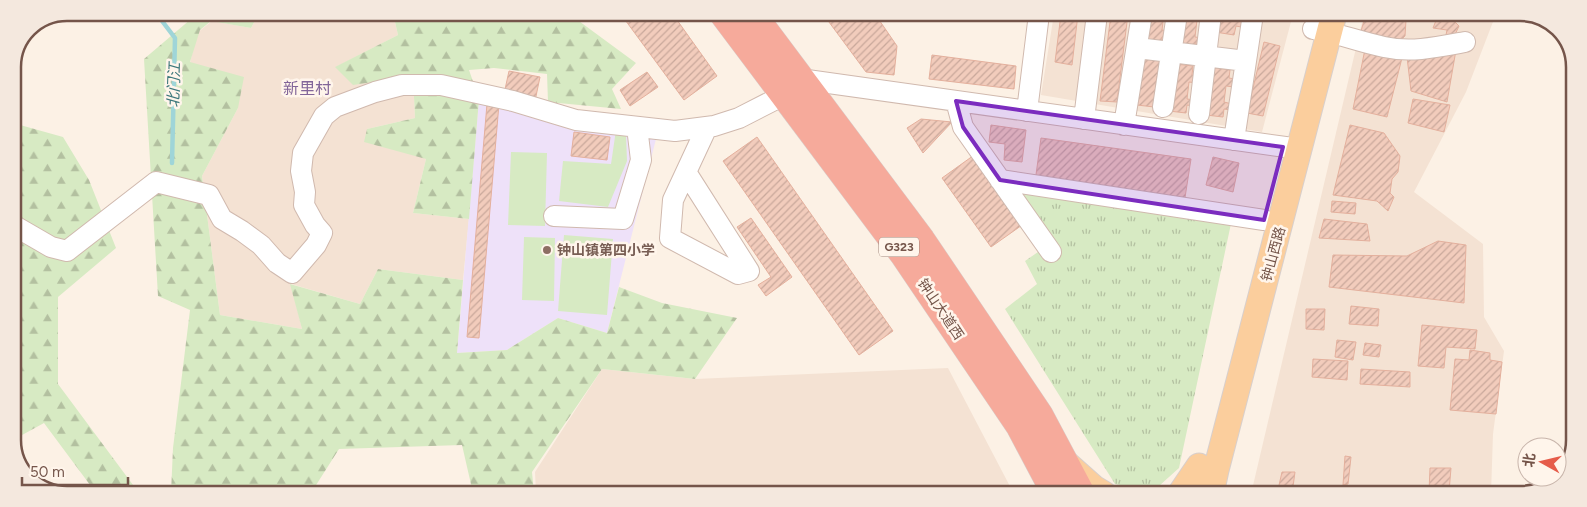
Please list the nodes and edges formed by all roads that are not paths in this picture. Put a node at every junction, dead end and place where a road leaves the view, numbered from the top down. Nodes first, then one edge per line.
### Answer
1 (730, 21) edge
2 (755, 21) edge
3 (1038, 21) edge
4 (1096, 21) edge
5 (1141, 21) edge
6 (1176, 21) edge
7 (1210, 21) edge
8 (1252, 21) edge
9 (1324, 22) edge
10 (1464, 42) dead end
11 (1137, 48) junction
12 (1171, 52) junction
13 (1207, 56) junction
14 (1246, 61) junction
15 (792, 87) junction
16 (956, 101) junction
17 (1163, 107) dead end
18 (1027, 111) junction
19 (1199, 114) dead end
20 (1084, 119) junction
21 (1124, 124) junction
22 (637, 126) junction
23 (706, 127) junction
24 (1234, 140) junction
25 (1291, 148) junction
26 (686, 172) junction
27 (1000, 180) junction
28 (554, 216) dead end
29 (1264, 220) junction
30 (21, 230) edge
31 (1051, 252) dead end
32 (1063, 460) junction
33 (1200, 466) junction
34 (1052, 486) edge
35 (1077, 486) edge
36 (1092, 486) edge
37 (1186, 486) edge
38 (1196, 486) edge
39 (1213, 486) edge

1 - 15 highway, 钟山大道西 / G323
2 - 15 highway, 钟山大道西 / G323
3 - 18 street
4 - 20 street
5 - 11 street
6 - 12 street
7 - 13 street
8 - 14 street
9 - 10 street
9 - 25 main road, 钟山西路
11 - 12 street
11 - 21 street
12 - 13 street
12 - 17 street
13 - 14 street
13 - 19 street
14 - 24 street
15 - 16 street
15 - 23 street
15 - 32 highway, 钟山大道西 / G323
15 - 34 highway, 钟山大道西 / G323
16 - 18 street
16 - 27 street
18 - 20 street
20 - 21 street
21 - 24 street
22 - 23 street
22 - 28 street
22 - 30 street
23 - 26 street
24 - 25 street
25 - 29 main road, 钟山西路
25 - 39 main road, 钟山西路
26 - 26 street
27 - 29 street
27 - 31 street
29 - 33 main road, 钟山西路
32 - 35 highway, 钟山大道西 / G323
32 - 36 main road
33 - 37 main road
33 - 38 main road, 钟山西路

